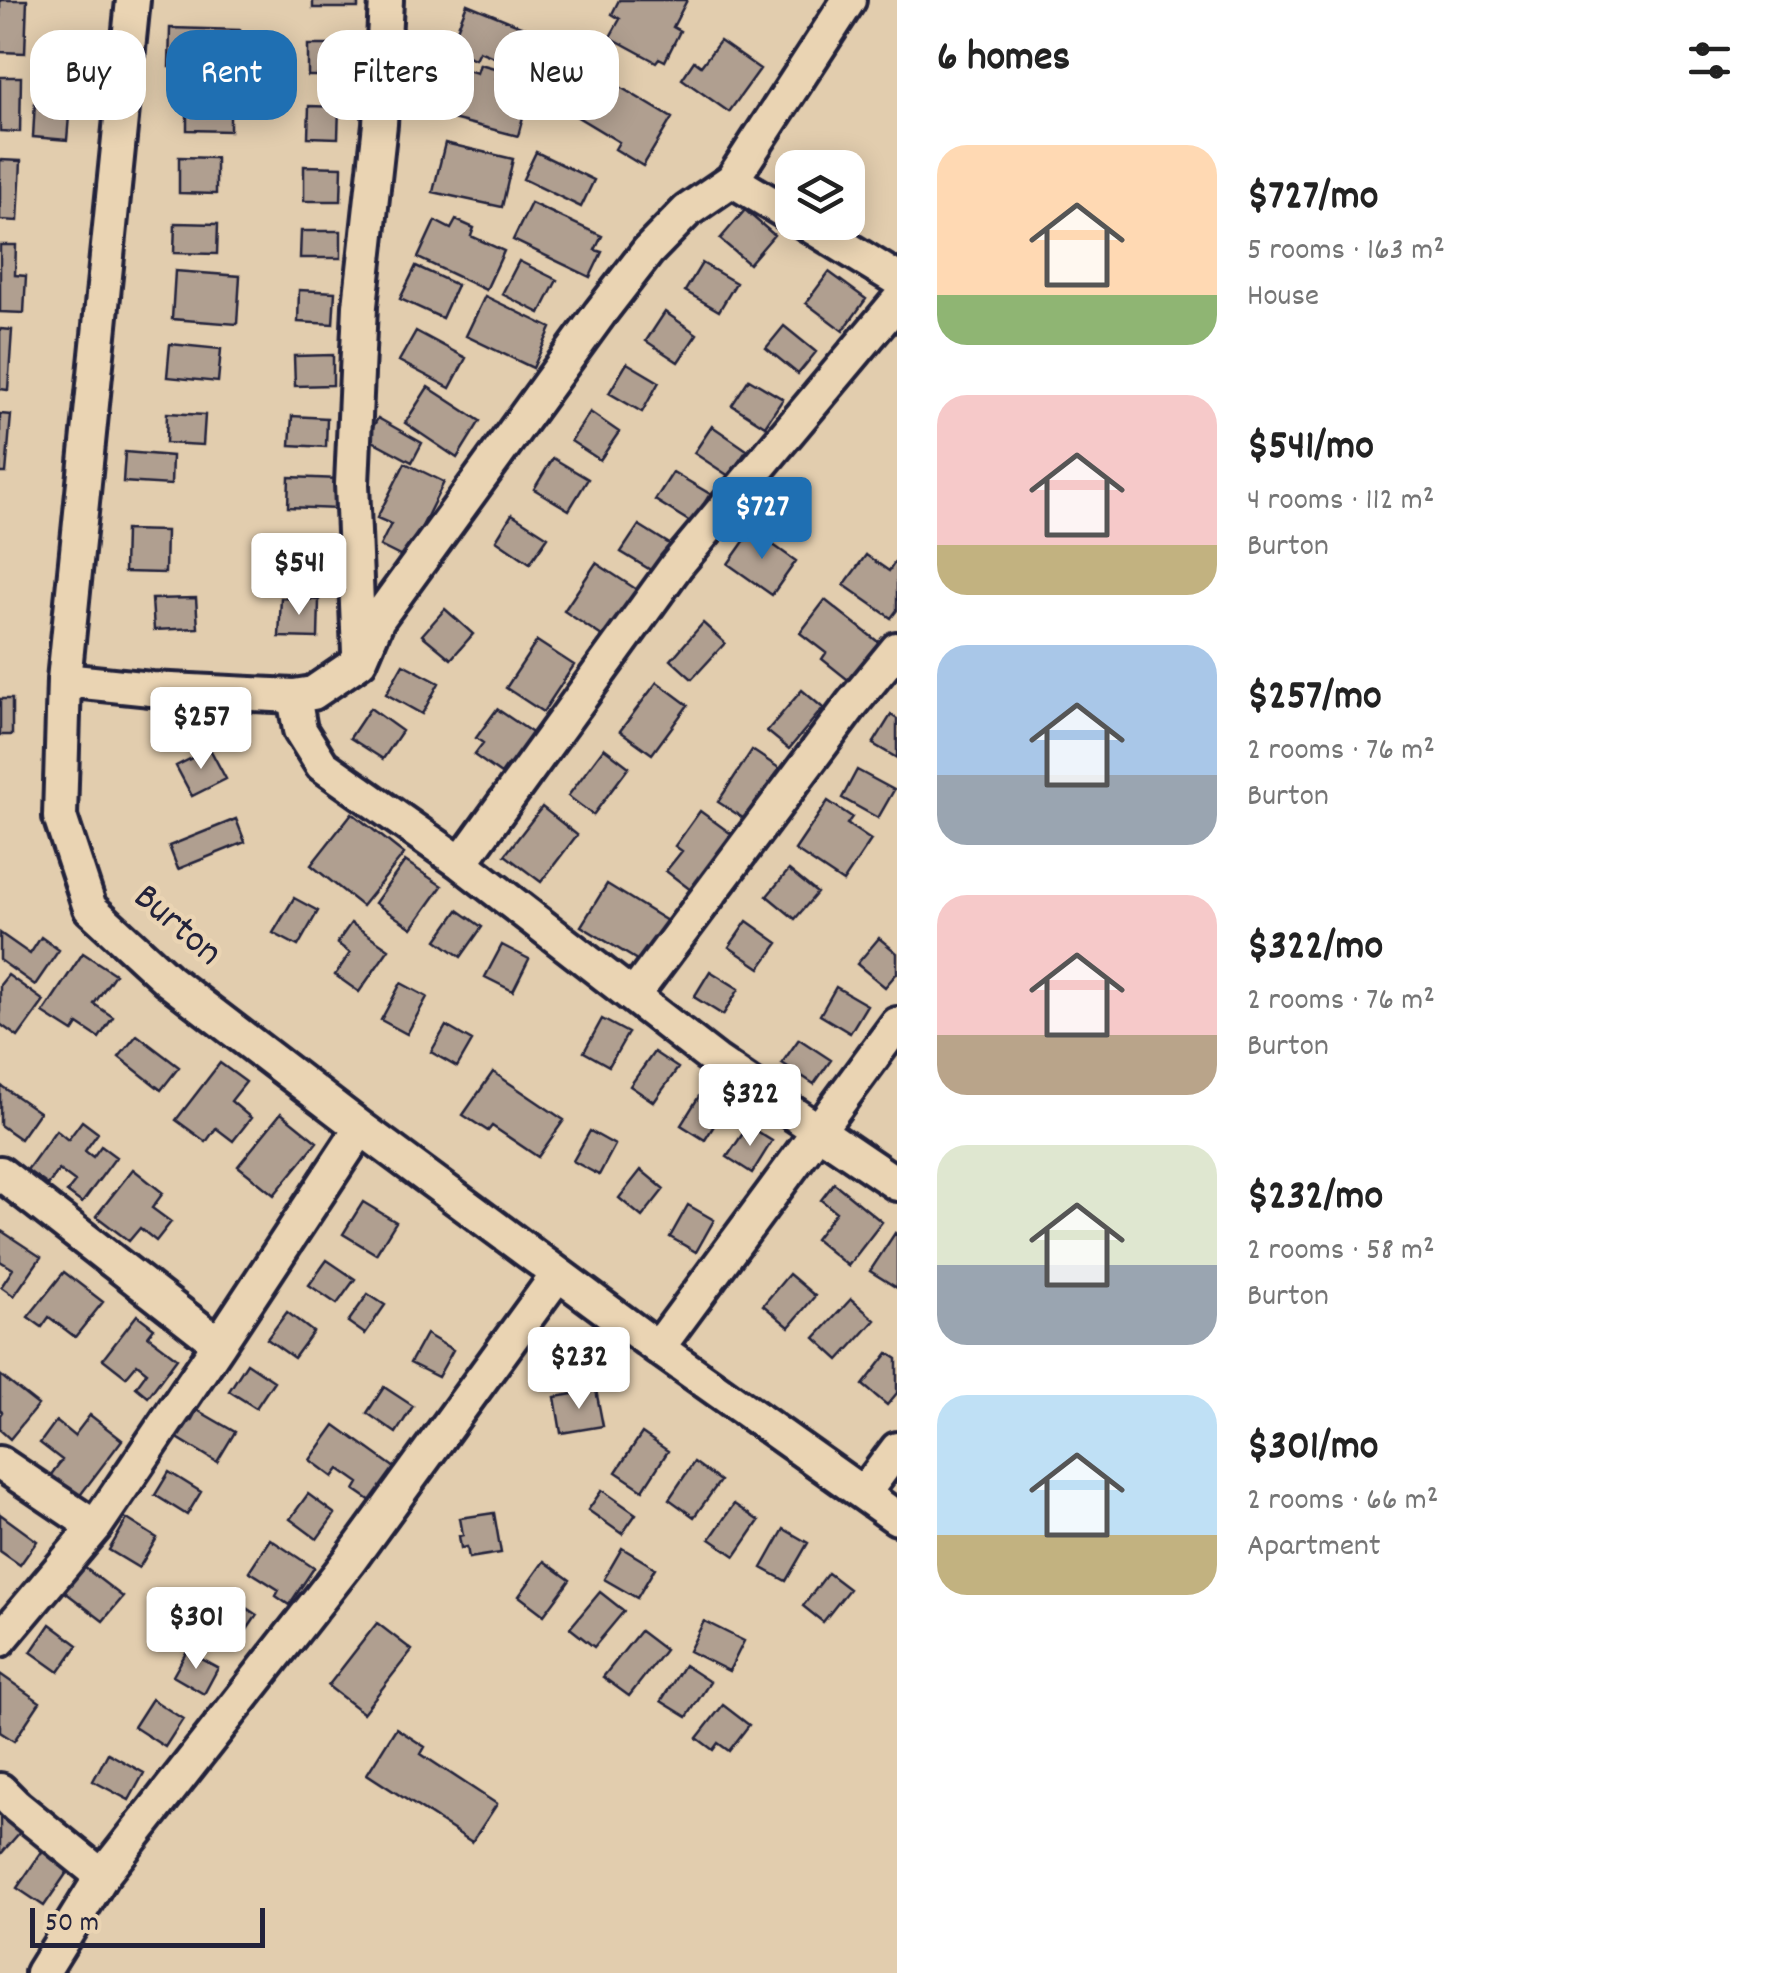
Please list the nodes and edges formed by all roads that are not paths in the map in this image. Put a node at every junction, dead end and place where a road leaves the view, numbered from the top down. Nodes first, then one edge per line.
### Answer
1 (133, 0) edge
2 (386, 0) edge
3 (849, 0) edge
4 (732, 180) junction
5 (775, 206) edge
6 (833, 240) edge
7 (897, 279) edge
8 (897, 302) edge
9 (897, 649) edge
10 (360, 661) junction
11 (64, 680) junction
12 (294, 696) junction
13 (461, 863) junction
14 (634, 995) junction
15 (897, 1024) edge
16 (361, 1128) junction
17 (820, 1130) junction
18 (0, 1173) edge
19 (897, 1184) edge
20 (558, 1274) junction
21 (219, 1344) junction
22 (658, 1348) junction
23 (897, 1449) edge
24 (0, 1464) edge
25 (864, 1493) junction
26 (897, 1518) edge
27 (95, 1527) junction
28 (0, 1640) edge
29 (0, 1790) edge
30 (102, 1876) junction
31 (42, 1973) edge

1 - 11 street, Burton
2 - 10 street
3 - 4 street
4 - 5 street
4 - 10 street
6 - 7 street
8 - 13 street
9 - 14 street
10 - 12 street
11 - 12 street
11 - 16 street, Burton
12 - 13 street
13 - 14 street
14 - 17 street
15 - 17 street
16 - 20 street, Burton
16 - 21 street
17 - 19 street
17 - 22 street
18 - 21 street
20 - 22 street, Burton
20 - 30 street
21 - 27 street
22 - 25 street, Burton
23 - 25 street
24 - 27 street
25 - 26 street, Burton
27 - 28 street
29 - 30 street
30 - 31 street

